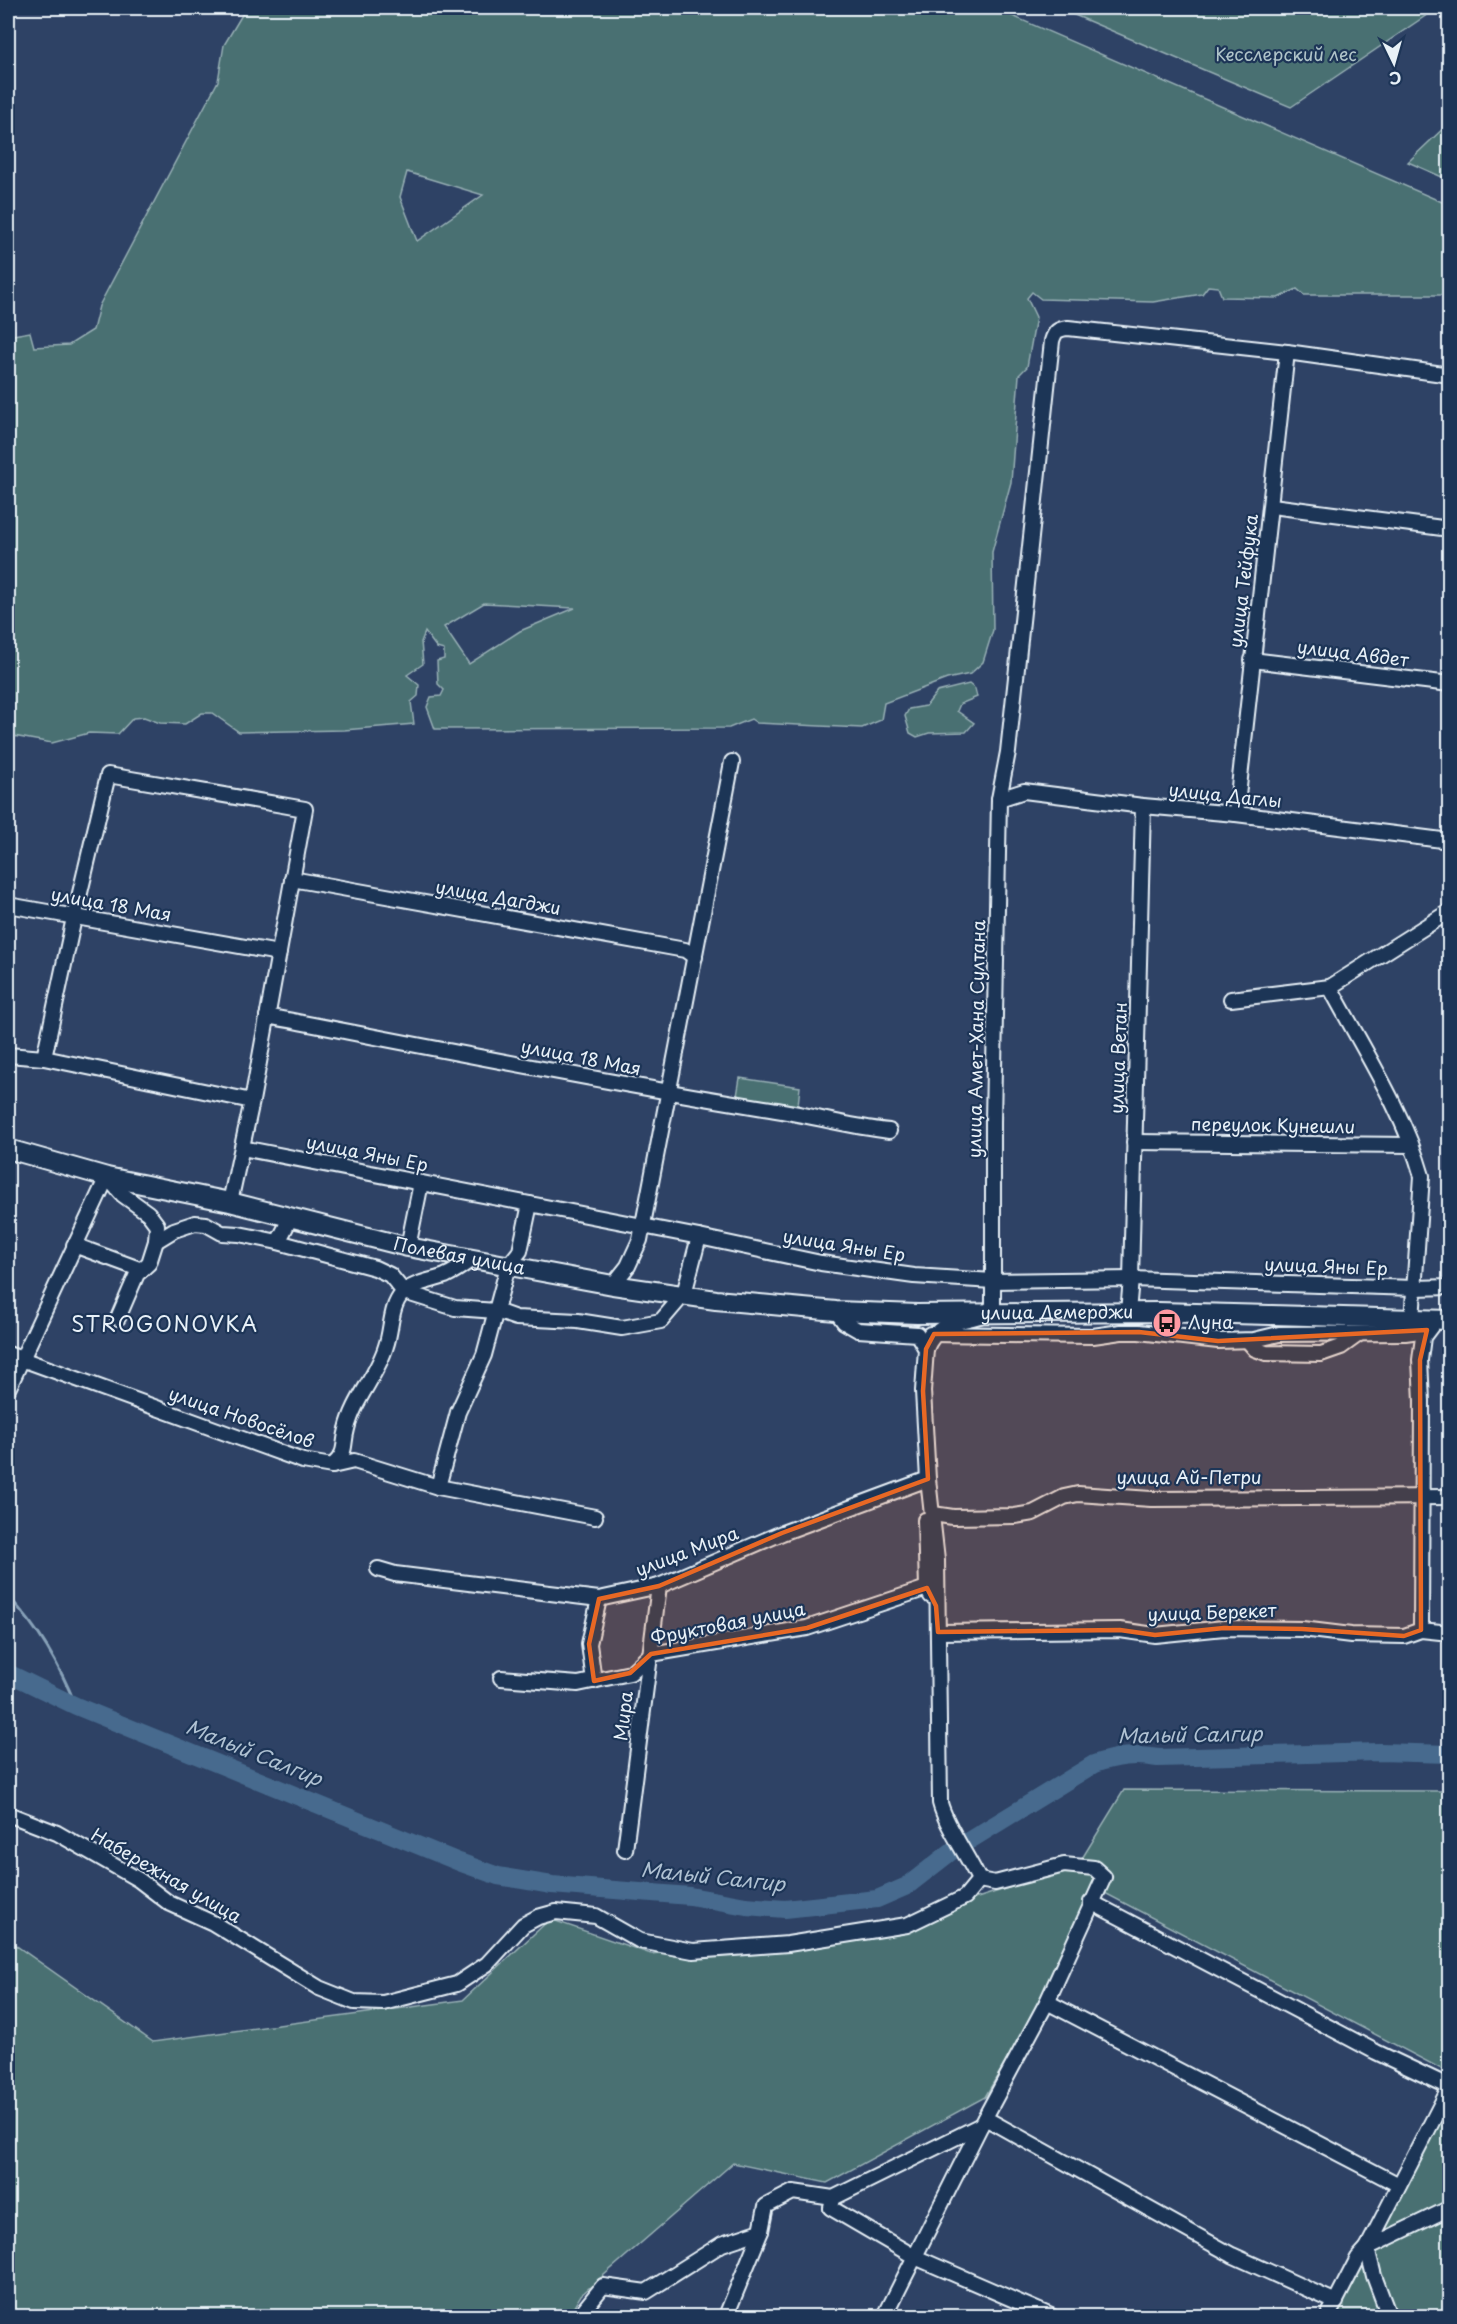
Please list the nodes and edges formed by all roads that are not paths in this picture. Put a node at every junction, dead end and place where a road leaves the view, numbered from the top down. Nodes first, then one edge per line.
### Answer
1 (1287, 352) junction
2 (1449, 375) edge
3 (1272, 506) junction
4 (1449, 529) edge
5 (1252, 660) junction
6 (1449, 684) edge
7 (732, 762) dead end
8 (999, 799) junction
9 (1143, 806) junction
10 (1236, 814) junction
11 (1449, 841) edge
12 (292, 879) junction
13 (8, 905) edge
14 (1449, 911) edge
15 (74, 918) junction
16 (279, 952) junction
17 (695, 957) junction
18 (1330, 987) junction
19 (1231, 999) dead end
20 (267, 1016) junction
21 (8, 1055) edge
22 (44, 1058) junction
23 (669, 1093) junction
24 (252, 1101) junction
25 (889, 1131) dead end
26 (1134, 1142) junction
27 (1411, 1145) junction
28 (242, 1148) junction
29 (8, 1149) edge
30 (107, 1177) junction
31 (421, 1183) junction
32 (230, 1202) junction
33 (530, 1204) junction
34 (291, 1217) junction
35 (641, 1226) junction
36 (699, 1237) junction
37 (156, 1241) junction
38 (278, 1242) junction
39 (74, 1245) junction
40 (408, 1247) junction
41 (472, 1259) junction
42 (508, 1266) junction
43 (142, 1270) junction
44 (1131, 1279) junction
45 (993, 1281) junction
46 (613, 1285) junction
47 (1449, 1287) edge
48 (1415, 1288) junction
49 (404, 1292) junction
50 (684, 1294) junction
51 (496, 1311) junction
52 (836, 1311) junction
53 (1128, 1311) junction
54 (1076, 1312) junction
55 (988, 1313) junction
56 (917, 1314) joint
57 (118, 1318) dead end
58 (1431, 1322) edge
59 (917, 1334) junction
60 (934, 1334) junction
61 (1359, 1334) junction
62 (1093, 1336) junction
63 (1248, 1341) junction
64 (926, 1349) junction
65 (14, 1356) edge
66 (8, 1389) edge
67 (349, 1456) junction
68 (928, 1479) junction
69 (438, 1487) junction
70 (1422, 1497) junction
71 (1449, 1497) edge
72 (933, 1514) junction
73 (595, 1517) dead end
74 (378, 1569) dead end
75 (659, 1586) junction
76 (927, 1588) junction
77 (599, 1599) junction
78 (936, 1606) junction
79 (1421, 1630) junction
80 (938, 1632) junction
81 (1449, 1633) edge
82 (651, 1654) junction
83 (501, 1678) dead end
84 (594, 1681) junction
85 (8, 1814) edge
86 (625, 1850) dead end
87 (979, 1880) junction
88 (1091, 1902) junction
89 (1047, 2002) junction
90 (983, 2122) junction
91 (1399, 2184) junction
92 (833, 2198) junction
93 (1449, 2208) edge
94 (761, 2231) junction
95 (1367, 2248) junction
96 (915, 2257) junction
97 (1336, 2302) junction
98 (579, 2316) edge
99 (726, 2316) edge
100 (885, 2316) edge
101 (1051, 2316) edge
102 (1328, 2316) edge
103 (1389, 2316) edge

1 - 2 street
1 - 3 street, улица Тейфука
1 - 8 street, улица Амет-Хана Султана
3 - 4 street
3 - 5 street, улица Тейфука
5 - 6 street, улица Авдет
5 - 10 street, улица Тейфука
7 - 17 street
8 - 9 street, улица Даглы
8 - 45 street, улица Амет-Хана Султана
9 - 10 street, улица Даглы
9 - 26 street, улица Ветан
10 - 11 street, улица Даглы
12 - 15 street
12 - 16 street
12 - 17 street, улица Дагджи
13 - 15 street, улица 18 Мая
14 - 18 street
15 - 16 street, улица 18 Мая
15 - 22 street
16 - 20 street
17 - 23 street
18 - 19 street
18 - 27 street
20 - 23 street, улица 18 Мая
20 - 24 street
21 - 22 street
22 - 24 street
23 - 25 street, улица 18 Мая
23 - 35 street
24 - 28 street
26 - 27 street, переулок Кунешли
26 - 44 street, улица Ветан
27 - 48 street
28 - 31 street, улица Яны Ер
28 - 32 street
29 - 30 main road, Полевая улица
30 - 32 main road, Полевая улица
30 - 37 street
30 - 39 street
31 - 33 street, улица Яны Ер
31 - 40 street
32 - 34 main road, Полевая улица
33 - 35 street, улица Яны Ер
33 - 42 street
34 - 38 street
34 - 40 main road, Полевая улица
35 - 36 street, улица Яны Ер
35 - 46 street
36 - 45 street, улица Яны Ер
36 - 50 street
37 - 38 street
37 - 43 street
38 - 49 street
39 - 43 street
39 - 65 street
40 - 41 main road, Полевая улица
41 - 42 main road, Полевая улица
41 - 49 street
42 - 46 main road, Полевая улица
42 - 51 street
43 - 57 street
44 - 45 street, улица Яны Ер
44 - 48 street, улица Яны Ер
44 - 53 street, улица Ветан
45 - 55 street, улица Амет-Хана Султана
46 - 50 main road, Полевая улица
47 - 48 street, улица Яны Ер
48 - 58 street
49 - 51 street
49 - 67 street
50 - 51 street
50 - 52 main road, Полевая улица
51 - 69 street
52 - 56 main road, Полевая улица
52 - 59 street
53 - 54 main road, улица Демерджи
53 - 58 main road, улица Демерджи
54 - 55 main road, улица Демерджи
54 - 62 street
55 - 56 main road, улица Демерджи
55 - 60 street
58 - 61 street
58 - 70 street
59 - 60 street
59 - 64 street
60 - 62 street
60 - 64 street
61 - 63 street
61 - 63 street
62 - 63 street
64 - 68 street
65 - 66 street
65 - 67 street, улица Новосёлов
67 - 69 street
68 - 72 street
68 - 75 street, улица Мира
68 - 76 street
69 - 73 street
70 - 71 street, улица Ай-Петри
70 - 72 street, улица Ай-Петри
70 - 79 street
72 - 78 street
74 - 77 street, улица Мира
75 - 77 street, улица Мира
75 - 82 street, Мира
76 - 78 street
76 - 82 street, Фруктовая улица
77 - 84 street
78 - 80 street
79 - 80 street, улица Берекет
79 - 81 street, улица Берекет
80 - 87 street
82 - 84 street, Фруктовая улица
82 - 86 street, Мира
83 - 84 street, Фруктовая улица
85 - 87 street, Набережная улица
87 - 88 street
88 - 89 street
88 - 91 street
89 - 90 street
89 - 91 street
90 - 92 street
90 - 96 street
90 - 97 street
91 - 95 street
92 - 94 street
92 - 96 street
93 - 95 street
94 - 98 street
94 - 99 street
95 - 97 street
95 - 103 street
96 - 100 street
96 - 101 street
97 - 102 street

